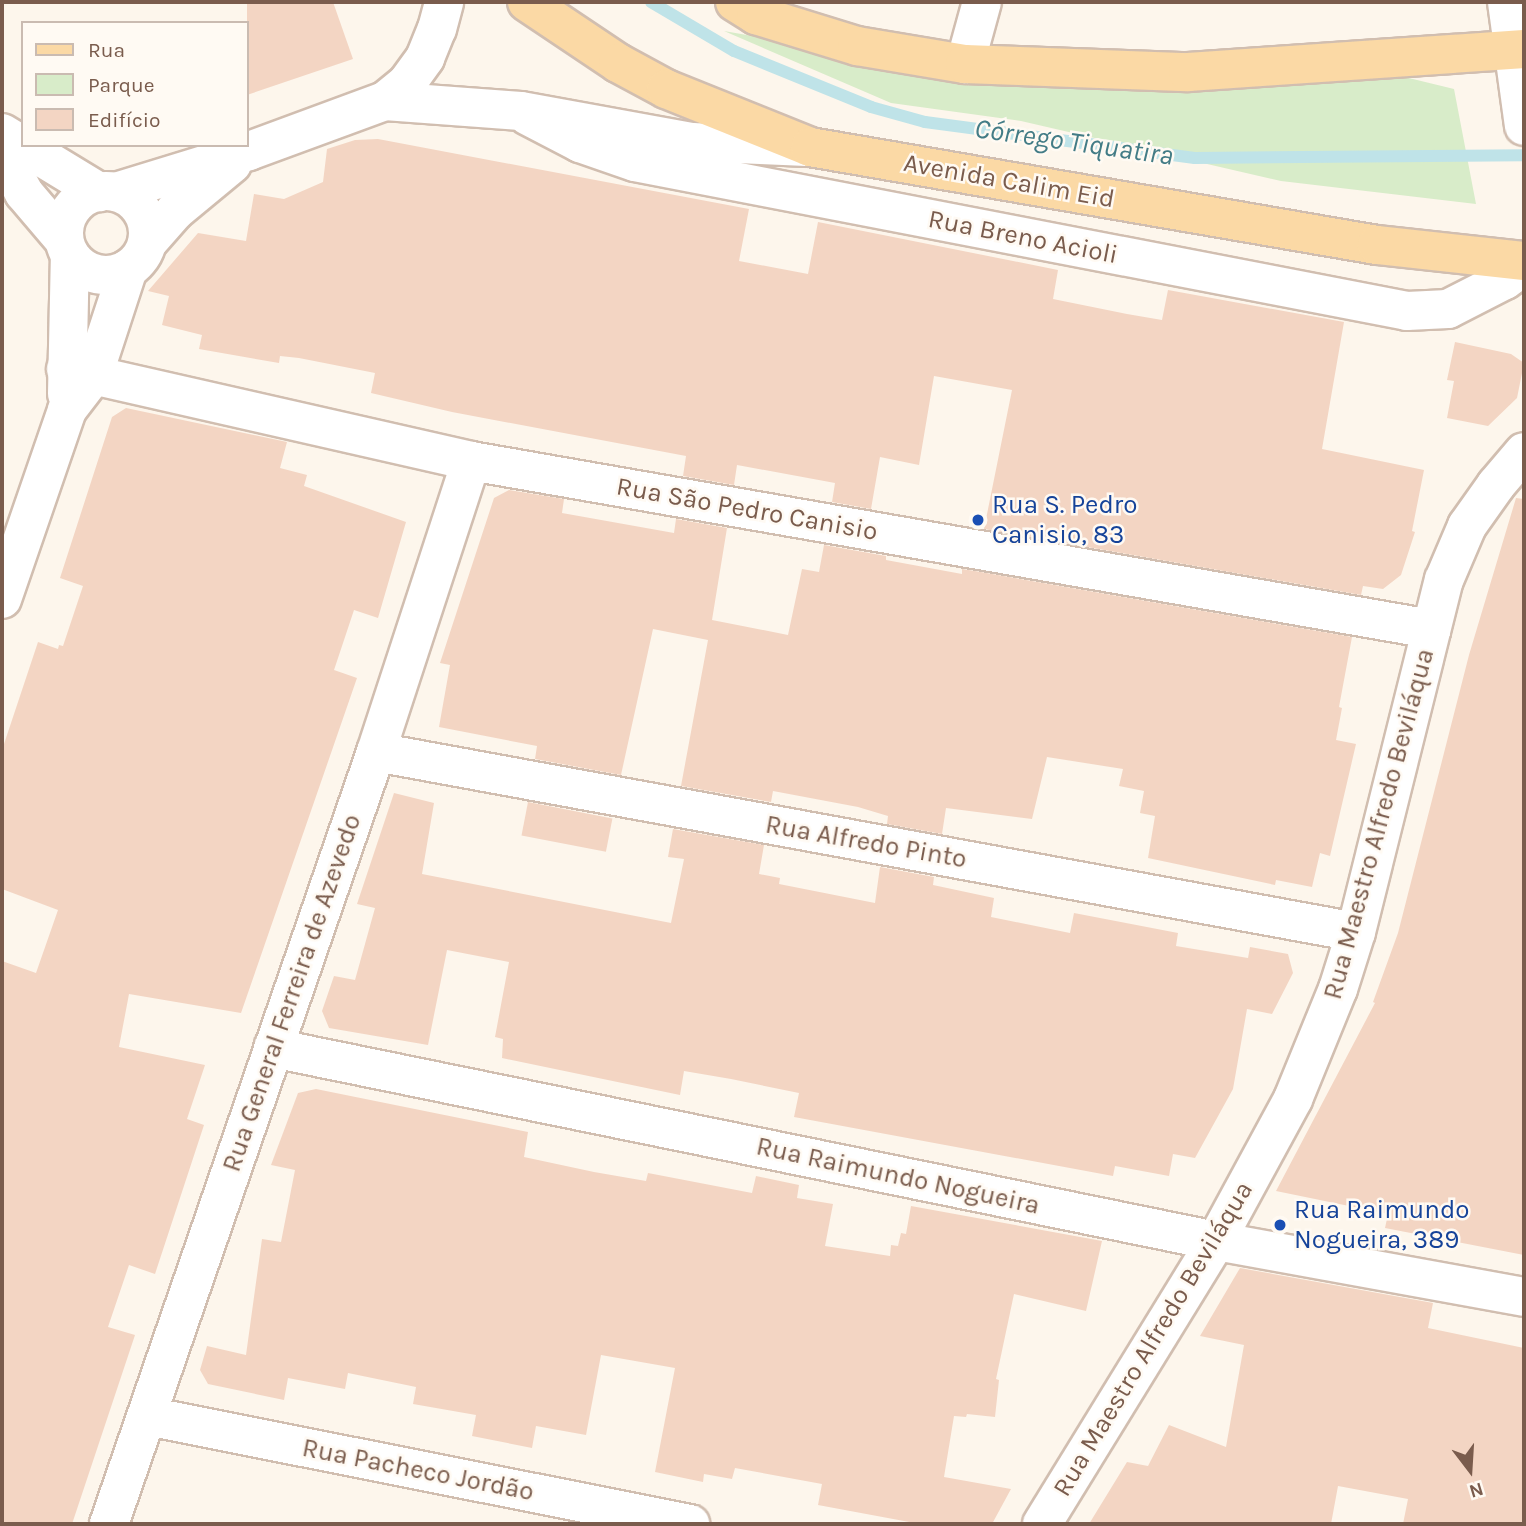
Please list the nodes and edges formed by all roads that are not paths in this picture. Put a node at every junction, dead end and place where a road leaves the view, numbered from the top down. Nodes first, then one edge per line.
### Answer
1 (444, 2) edge
2 (527, 2) edge
3 (982, 2) edge
4 (1507, 2) edge
5 (750, 6) edge
6 (1518, 50) edge
7 (965, 64) junction
8 (385, 101) junction
9 (1521, 108) edge
10 (521, 111) junction
11 (2, 133) edge
12 (21, 144) edge
13 (27, 147) edge
14 (810, 147) junction
15 (2, 151) edge
16 (249, 151) junction
17 (107, 192) junction
18 (67, 248) junction
19 (137, 256) junction
20 (1524, 264) edge
21 (80, 372) junction
22 (1524, 453) edge
23 (471, 461) junction
24 (2, 599) edge
25 (1431, 629) junction
26 (376, 752) junction
27 (1356, 932) junction
28 (273, 1048) junction
29 (1216, 1241) junction
30 (1524, 1297) edge
31 (146, 1416) junction
32 (593, 1515) edge
33 (109, 1524) edge
34 (690, 1524) edge
35 (1042, 1524) edge

1 - 8 street, Rua Breno Acioli
2 - 14 main road, Avenida Calim Eid
3 - 7 street
4 - 6 street
5 - 7 main road
6 - 7 main road
6 - 9 street
8 - 10 street, Rua Breno Acioli
8 - 16 street, Rua Breno Acioli
10 - 14 street, Rua Breno Acioli
10 - 20 street, Rua Breno Acioli
11 - 12 street
13 - 17 street
14 - 20 main road, Avenida Calim Eid
15 - 18 street
16 - 17 street, Rua Breno Acioli
16 - 19 street, Rua Breno Acioli
17 - 18 street
17 - 19 street
18 - 19 street
18 - 21 street, Rua Breno Acioli
19 - 21 street, Rua Breno Acioli
21 - 23 street, Rua São Pedro Canisio
21 - 24 street, Rua Breno Acioli
22 - 25 street, Rua Maestro Alfredo Beviláqua
23 - 25 street, Rua São Pedro Canisio
23 - 26 street, Rua General Ferreira de Azevedo
25 - 27 street, Rua Maestro Alfredo Beviláqua
26 - 27 street, Rua Alfredo Pinto
26 - 28 street, Rua General Ferreira de Azevedo
27 - 29 street, Rua Maestro Alfredo Beviláqua
28 - 29 street, Rua Raimundo Nogueira
28 - 31 street, Rua General Ferreira de Azevedo
29 - 30 street, Rua Raimundo Nogueira
29 - 35 street, Rua Maestro Alfredo Beviláqua
31 - 32 street, Rua Pacheco Jordão
31 - 33 street, Rua General Ferreira de Azevedo
32 - 34 street, Rua Pacheco Jordão

